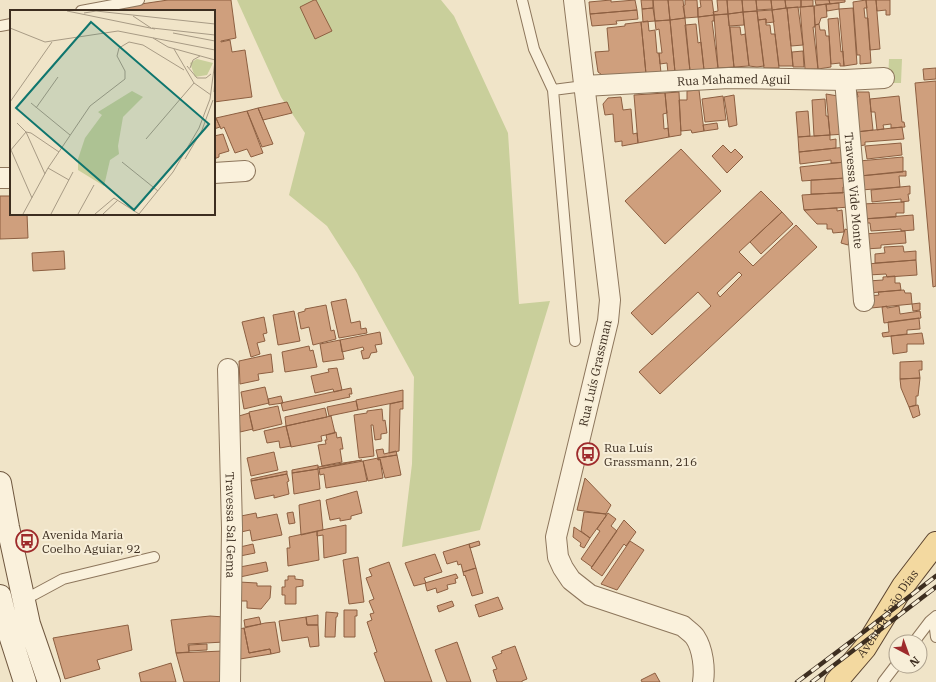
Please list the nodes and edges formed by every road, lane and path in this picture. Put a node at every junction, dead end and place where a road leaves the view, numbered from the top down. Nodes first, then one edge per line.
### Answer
1 (139, 0) edge
2 (522, 0) edge
3 (574, 0) edge
4 (86, 10) edge
5 (10, 24) edge
6 (0, 26) edge
7 (884, 78) dead end
8 (845, 80) junction
9 (584, 86) junction
10 (553, 90) junction
11 (245, 172) dead end
12 (215, 173) edge
13 (864, 301) dead end
14 (575, 340) dead end
15 (228, 369) dead end
16 (0, 482) edge
17 (936, 543) edge
18 (154, 557) dead end
19 (0, 596) edge
20 (24, 600) junction
21 (936, 616) edge
22 (936, 626) edge
23 (920, 634) edge
24 (936, 637) edge
25 (889, 674) edge
26 (26, 682) edge
27 (49, 682) edge
28 (230, 682) edge
29 (703, 682) edge
30 (836, 682) edge
31 (883, 682) edge

1 - 4 lane
2 - 10 lane
3 - 9 street, Rua Luís Grassman
5 - 6 lane
7 - 8 street, Rua Mahamed Aguil
8 - 9 street, Rua Mahamed Aguil
8 - 13 street, Travessa Vide Monte
9 - 10 lane
9 - 29 street, Rua Luís Grassman
10 - 14 lane
11 - 12 street
15 - 28 street, Travessa Sal Gema
16 - 20 main road
17 - 30 main road, Avenida João Dias
18 - 20 lane
19 - 26 main road
20 - 27 main road
21 - 23 lane
22 - 24 lane
25 - 31 lane

